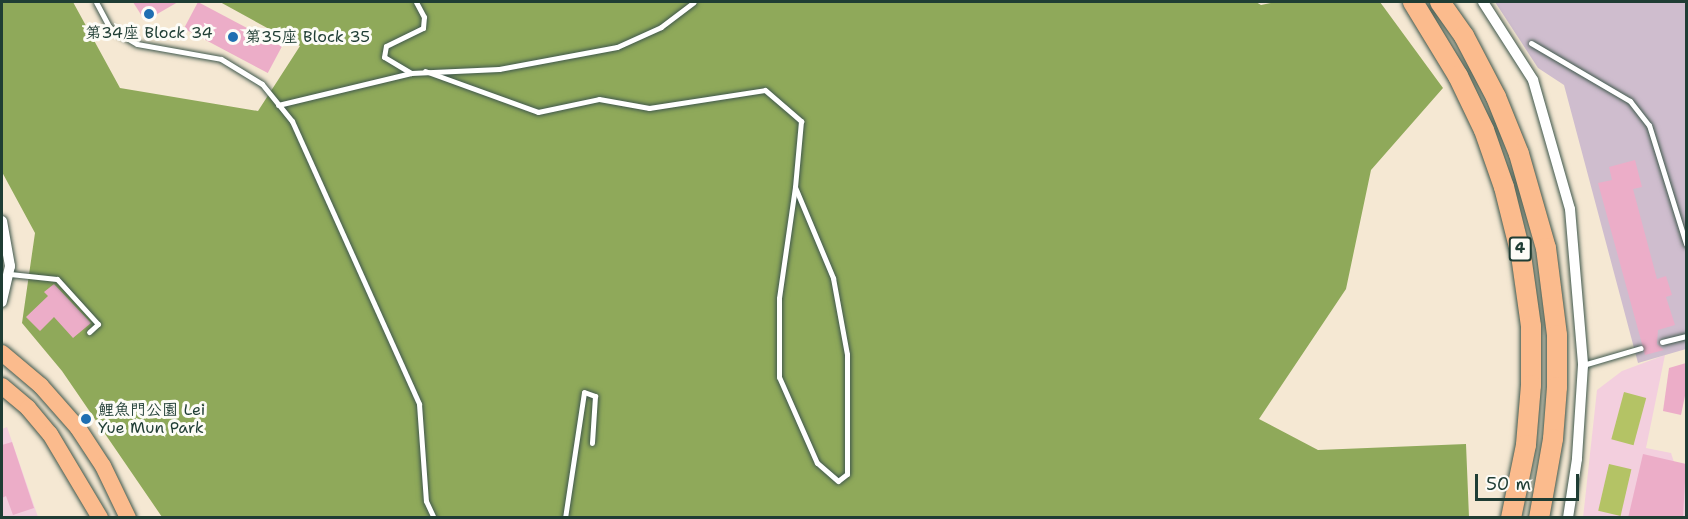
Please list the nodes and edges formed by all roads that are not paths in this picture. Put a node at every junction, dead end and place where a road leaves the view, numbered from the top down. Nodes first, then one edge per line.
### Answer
1 (96, 2) edge
2 (416, 2) edge
3 (694, 2) edge
4 (1413, 2) edge
5 (1440, 2) edge
6 (1483, 2) edge
7 (1531, 43) dead end
8 (425, 71) junction
9 (411, 73) junction
10 (278, 105) junction
11 (795, 187) junction
12 (2, 221) edge
13 (1686, 244) edge
14 (10, 274) junction
15 (2, 302) edge
16 (89, 332) dead end
17 (1686, 336) edge
18 (1662, 342) dead end
19 (1641, 348) dead end
20 (2, 353) edge
21 (1584, 365) junction
22 (2, 386) edge
23 (592, 443) dead end
24 (100, 518) edge
25 (128, 518) edge
26 (434, 518) edge
27 (565, 518) edge
28 (1511, 518) edge
29 (1539, 518) edge
30 (1568, 518) edge

1 - 10 lane
2 - 9 lane
3 - 8 lane
4 - 28 highway, 4
5 - 29 highway, 4
6 - 21 street
7 - 13 lane
8 - 9 lane
8 - 11 lane
9 - 10 lane
10 - 26 lane
11 - 11 lane
12 - 14 street
14 - 15 street
14 - 16 lane
17 - 18 lane
19 - 21 lane
20 - 25 main road
21 - 30 street
22 - 24 main road
23 - 27 lane

